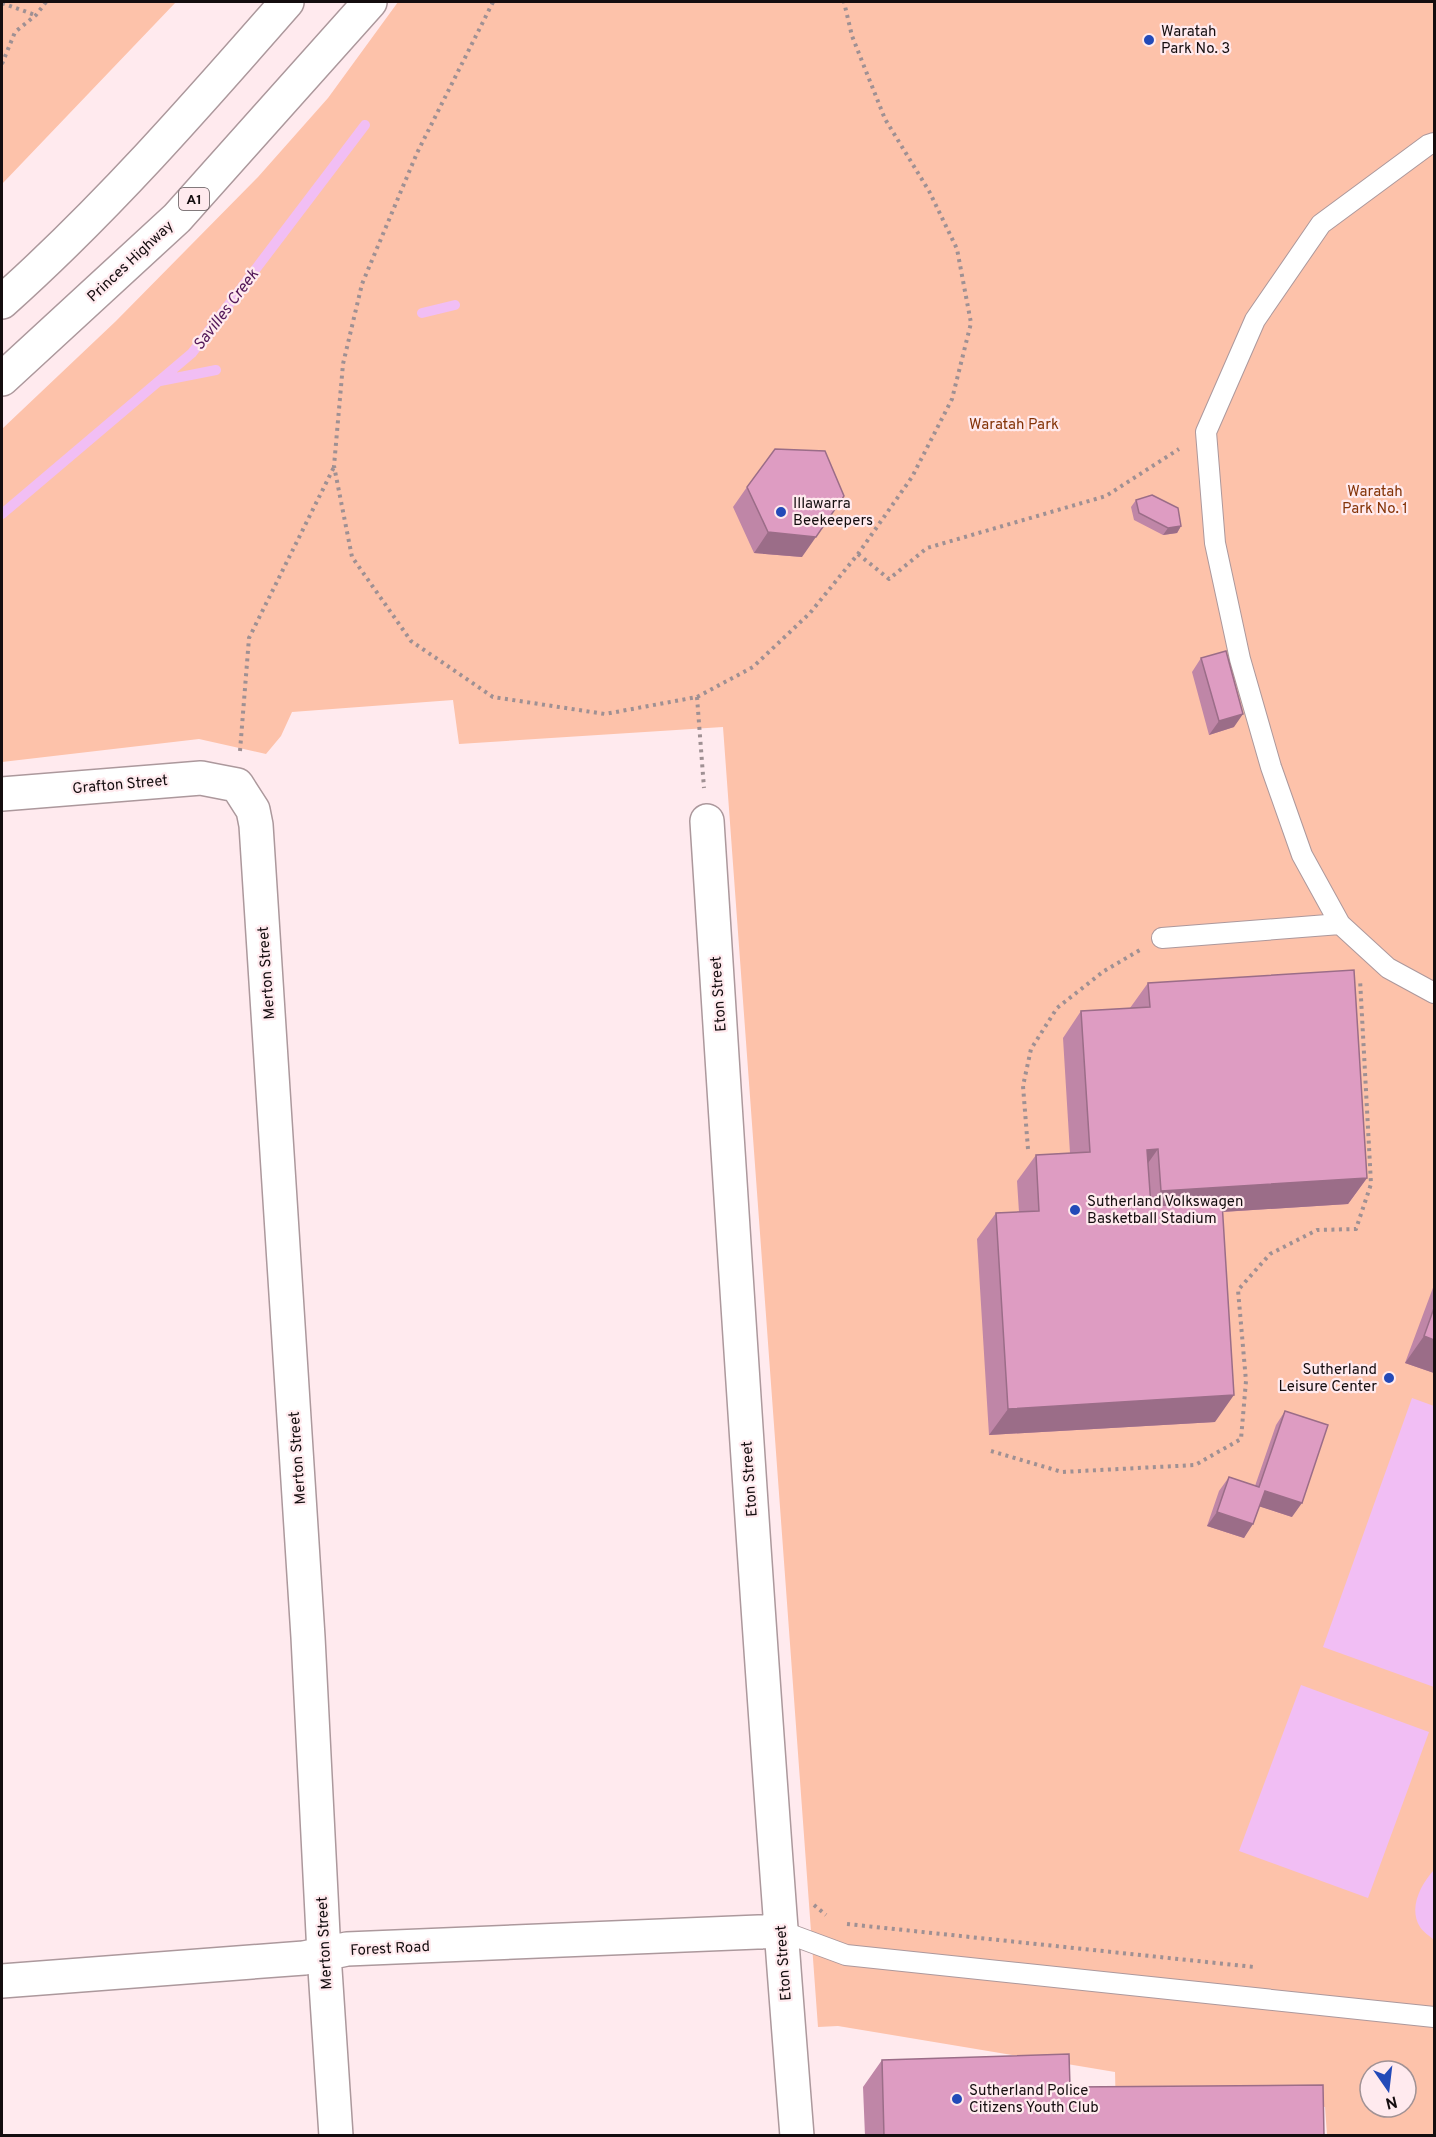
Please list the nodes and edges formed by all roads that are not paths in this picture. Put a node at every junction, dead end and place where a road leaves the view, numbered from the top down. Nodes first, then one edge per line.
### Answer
1 (287, 2) edge
2 (370, 2) edge
3 (1434, 143) edge
4 (2, 303) edge
5 (2, 380) edge
6 (237, 785) joint
7 (2, 794) edge
8 (707, 822) road end
9 (1340, 924) junction
10 (1162, 938) road end
11 (1434, 993) edge
12 (781, 1931) junction
13 (324, 1954) junction
14 (2, 1981) edge
15 (1434, 2017) edge
16 (336, 2136) edge
17 (797, 2136) edge

1 - 4 main road
2 - 5 main road, Princes Highway / A1
3 - 9 lane
6 - 7 main road, Grafton Street
6 - 13 main road, Merton Street
8 - 12 main road, Eton Street
9 - 10 lane
9 - 11 lane
12 - 13 main road, Forest Road
12 - 15 lane
12 - 17 main road, Eton Street
13 - 14 main road, Forest Road
13 - 16 main road, Merton Street

